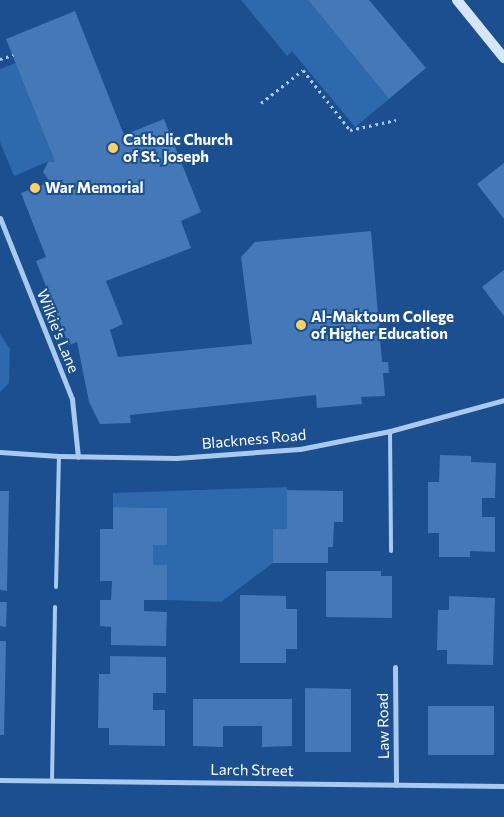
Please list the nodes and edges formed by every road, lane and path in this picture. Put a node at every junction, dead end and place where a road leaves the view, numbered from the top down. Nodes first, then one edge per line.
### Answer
1 (457, 0) edge
2 (13, 55) dead end
3 (504, 58) edge
4 (0, 60) edge
5 (261, 103) dead end
6 (396, 120) dead end
7 (0, 218) edge
8 (504, 400) edge
9 (390, 431) junction
10 (0, 452) edge
11 (59, 456) junction
12 (78, 457) junction
13 (391, 551) dead end
14 (56, 587) dead end
15 (55, 607) dead end
16 (395, 667) dead end
17 (0, 780) edge
18 (52, 780) junction
19 (396, 785) junction
20 (504, 786) edge

1 - 3 street
2 - 4 path
5 - 6 path
7 - 12 street, Wilkie's Lane
8 - 9 street, Blackness Road
9 - 12 street, Blackness Road
9 - 13 lane
10 - 11 street, Blackness Road
11 - 12 street, Blackness Road
11 - 14 lane
15 - 18 lane
16 - 19 street, Law Road
17 - 18 street, Larch Street
18 - 19 street, Larch Street
19 - 20 street, Larch Street

